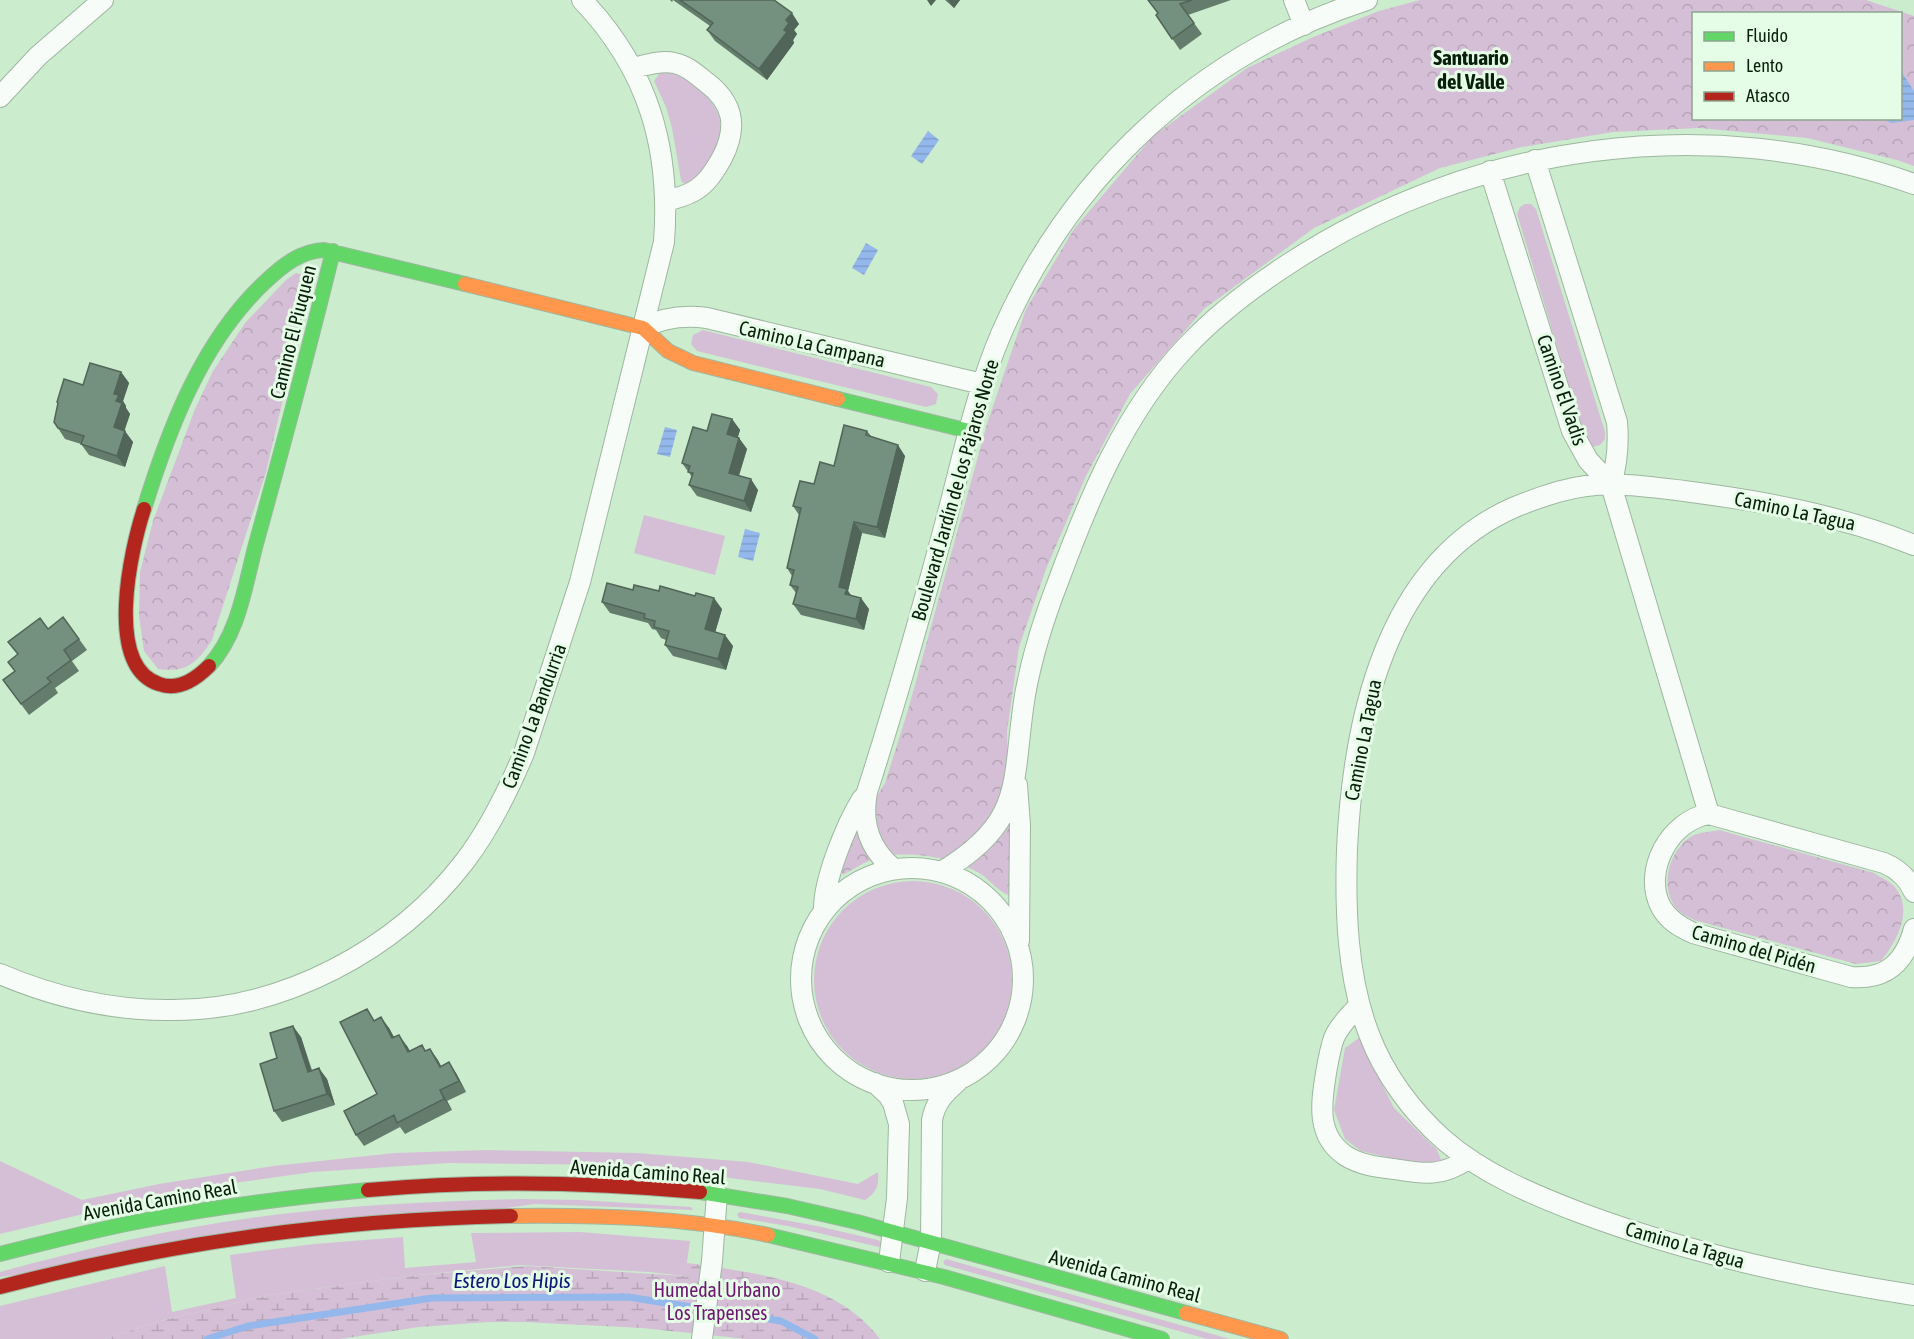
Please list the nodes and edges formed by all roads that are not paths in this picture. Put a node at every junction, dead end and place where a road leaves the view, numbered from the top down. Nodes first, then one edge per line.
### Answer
1 (103, 0) edge
2 (582, 0) edge
3 (1294, 0) edge
4 (1367, 0) edge
5 (1342, 4) edge
6 (1304, 25) junction
7 (633, 68) junction
8 (0, 97) edge
9 (1535, 160) junction
10 (1490, 171) junction
11 (1914, 184) edge
12 (665, 201) junction
13 (333, 251) junction
14 (643, 328) junction
15 (982, 384) junction
16 (969, 431) junction
17 (1611, 485) junction
18 (1914, 544) edge
19 (1016, 776) junction
20 (867, 792) junction
21 (1709, 814) junction
22 (894, 869) junction
23 (941, 872) junction
24 (1914, 892) edge
25 (824, 911) junction
26 (1914, 929) edge
27 (1019, 948) junction
28 (0, 974) edge
29 (1359, 1005) junction
30 (961, 1078) junction
31 (875, 1083) junction
32 (1468, 1159) junction
33 (717, 1194) junction
34 (716, 1226) junction
35 (894, 1231) junction
36 (931, 1241) junction
37 (0, 1254) edge
38 (889, 1262) junction
39 (925, 1271) junction
40 (0, 1287) edge
41 (1914, 1295) edge
42 (702, 1339) edge
43 (1162, 1339) edge
44 (1281, 1339) edge

1 - 8 street
2 - 7 street, Camino La Bandurria
3 - 6 street
4 - 5 street, Boulevard Jardín de los Pájaros Norte
5 - 6 street, Boulevard Jardín de los Pájaros Norte
6 - 15 street, Boulevard Jardín de los Pájaros Norte
7 - 12 street, Camino La Bandurria
7 - 12 street
9 - 10 street
9 - 11 street
9 - 17 street, Camino El Vadis
10 - 17 street, Camino El Vadis
10 - 19 street
12 - 14 street, Camino La Bandurria
13 - 13 main road, Camino El Piuquen
13 - 14 main road
14 - 15 street, Camino La Campana
14 - 16 main road
14 - 28 street, Camino La Bandurria
15 - 16 street, Boulevard Jardín de los Pájaros Norte
16 - 20 street, Boulevard Jardín de los Pájaros Norte
17 - 18 street, Camino La Tagua
17 - 21 street
17 - 29 street, Camino La Tagua
19 - 23 street
19 - 27 street
20 - 22 street, Boulevard Jardín de los Pájaros Norte
20 - 25 street, Boulevard Jardín de los Pájaros Norte
21 - 24 street
21 - 26 street, Camino del Pidén
22 - 23 street
22 - 25 street
23 - 27 street
25 - 31 street
27 - 30 street
29 - 32 street, Camino La Tagua
29 - 32 street
30 - 31 street
30 - 36 street
31 - 35 street
32 - 41 street, Camino La Tagua
33 - 34 street
33 - 35 main road, Avenida Camino Real
33 - 37 main road, Avenida Camino Real
34 - 38 main road
34 - 40 main road
34 - 42 street
35 - 36 main road, Avenida Camino Real
35 - 38 street
36 - 39 street
36 - 44 main road, Avenida Camino Real
38 - 39 main road
39 - 43 main road

